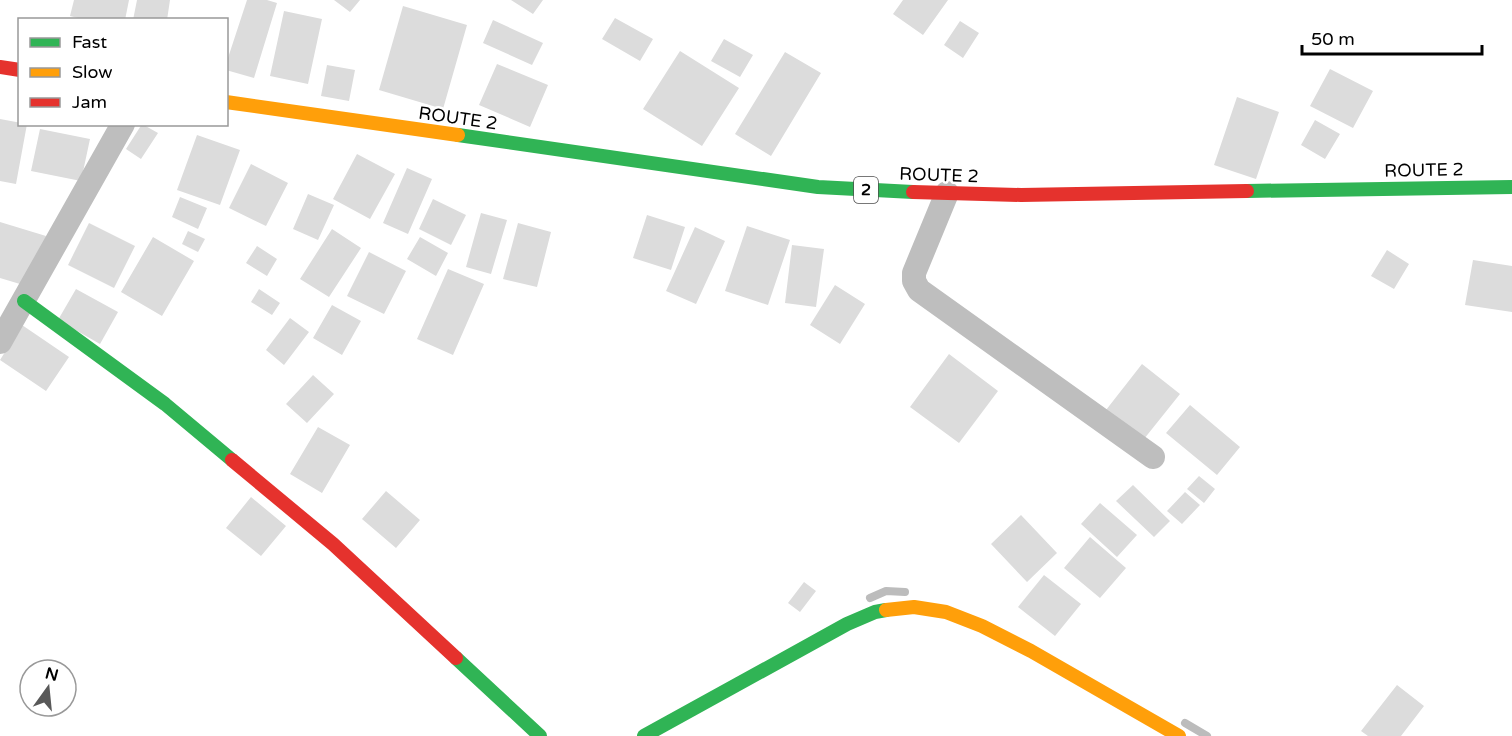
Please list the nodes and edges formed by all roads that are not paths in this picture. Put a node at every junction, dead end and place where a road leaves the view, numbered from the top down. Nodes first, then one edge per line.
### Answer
1 (0, 67) edge
2 (18, 70) edge
3 (228, 102) edge
4 (122, 126) edge
5 (1512, 187) edge
6 (947, 193) junction
7 (24, 301) junction
8 (0, 342) edge
9 (1153, 457) dead end
10 (540, 736) edge
11 (644, 736) edge
12 (1179, 736) edge

1 - 2 main road
3 - 6 main road, ROUTE 2 / 2
4 - 7 street
5 - 6 main road, ROUTE 2 / 2
6 - 9 street
7 - 8 street
7 - 10 main road
11 - 12 main road

